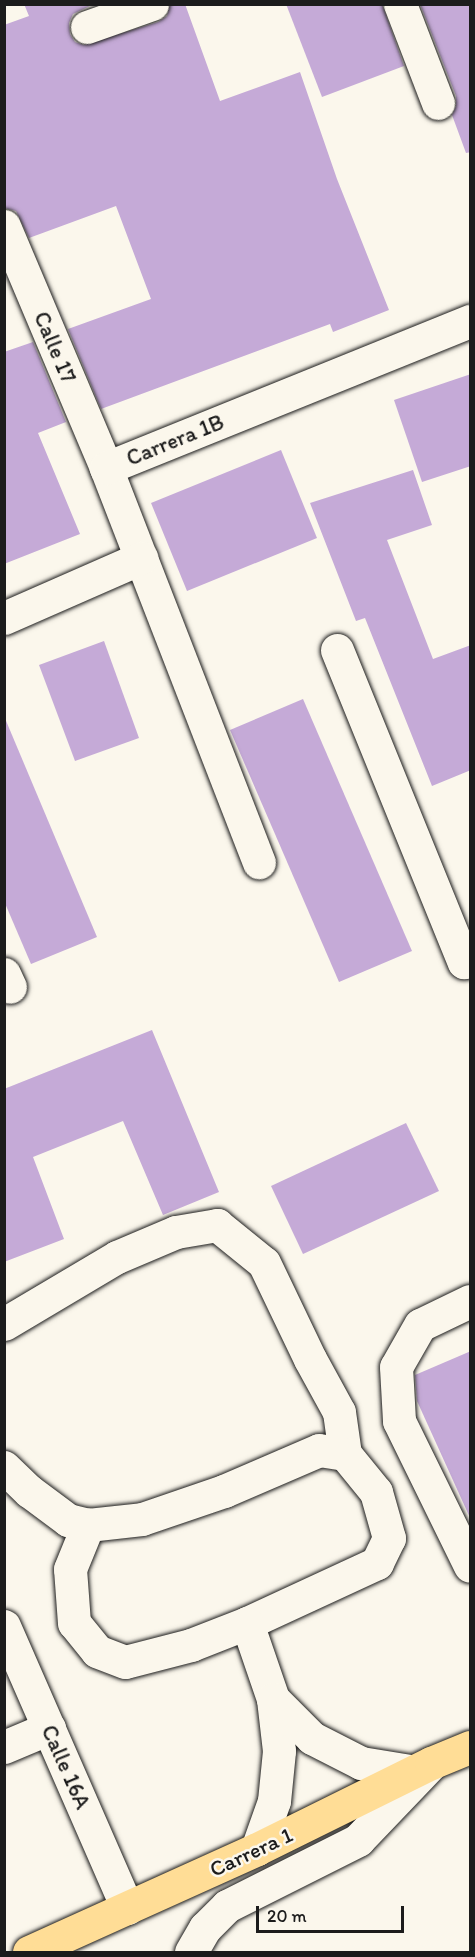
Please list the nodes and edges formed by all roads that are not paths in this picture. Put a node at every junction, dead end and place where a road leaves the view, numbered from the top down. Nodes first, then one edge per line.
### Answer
1 (152, 4) edge
2 (400, 4) edge
3 (87, 27) dead end
4 (438, 102) dead end
5 (4, 226) edge
6 (471, 321) edge
7 (106, 468) junction
8 (141, 558) junction
9 (4, 618) edge
10 (337, 650) dead end
11 (259, 862) dead end
12 (467, 960) edge
13 (471, 1301) edge
14 (4, 1324) edge
15 (345, 1454) junction
16 (4, 1467) edge
17 (88, 1525) junction
18 (471, 1566) edge
19 (247, 1623) junction
20 (4, 1626) edge
21 (273, 1699) junction
22 (49, 1728) junction
23 (471, 1747) edge
24 (4, 1748) edge
25 (424, 1768) junction
26 (257, 1850) junction
27 (127, 1908) junction
28 (29, 1953) edge
29 (191, 1953) edge

1 - 3 street
2 - 4 street
5 - 7 street, Calle 17
6 - 7 street, Carrera 1B
7 - 8 street, Carrera 1B
8 - 9 street
8 - 11 street, Carrera 1B
10 - 12 street
13 - 18 street
14 - 15 street
15 - 17 street
15 - 19 street
16 - 17 street
17 - 19 street
19 - 21 street
20 - 22 street, Calle 16A
21 - 25 street
21 - 26 street
22 - 24 street
22 - 27 street, Calle 16A
23 - 25 main road, Carrera 1
25 - 26 main road, Carrera 1
25 - 29 street
26 - 27 main road, Carrera 1
27 - 28 main road, Carrera 1

